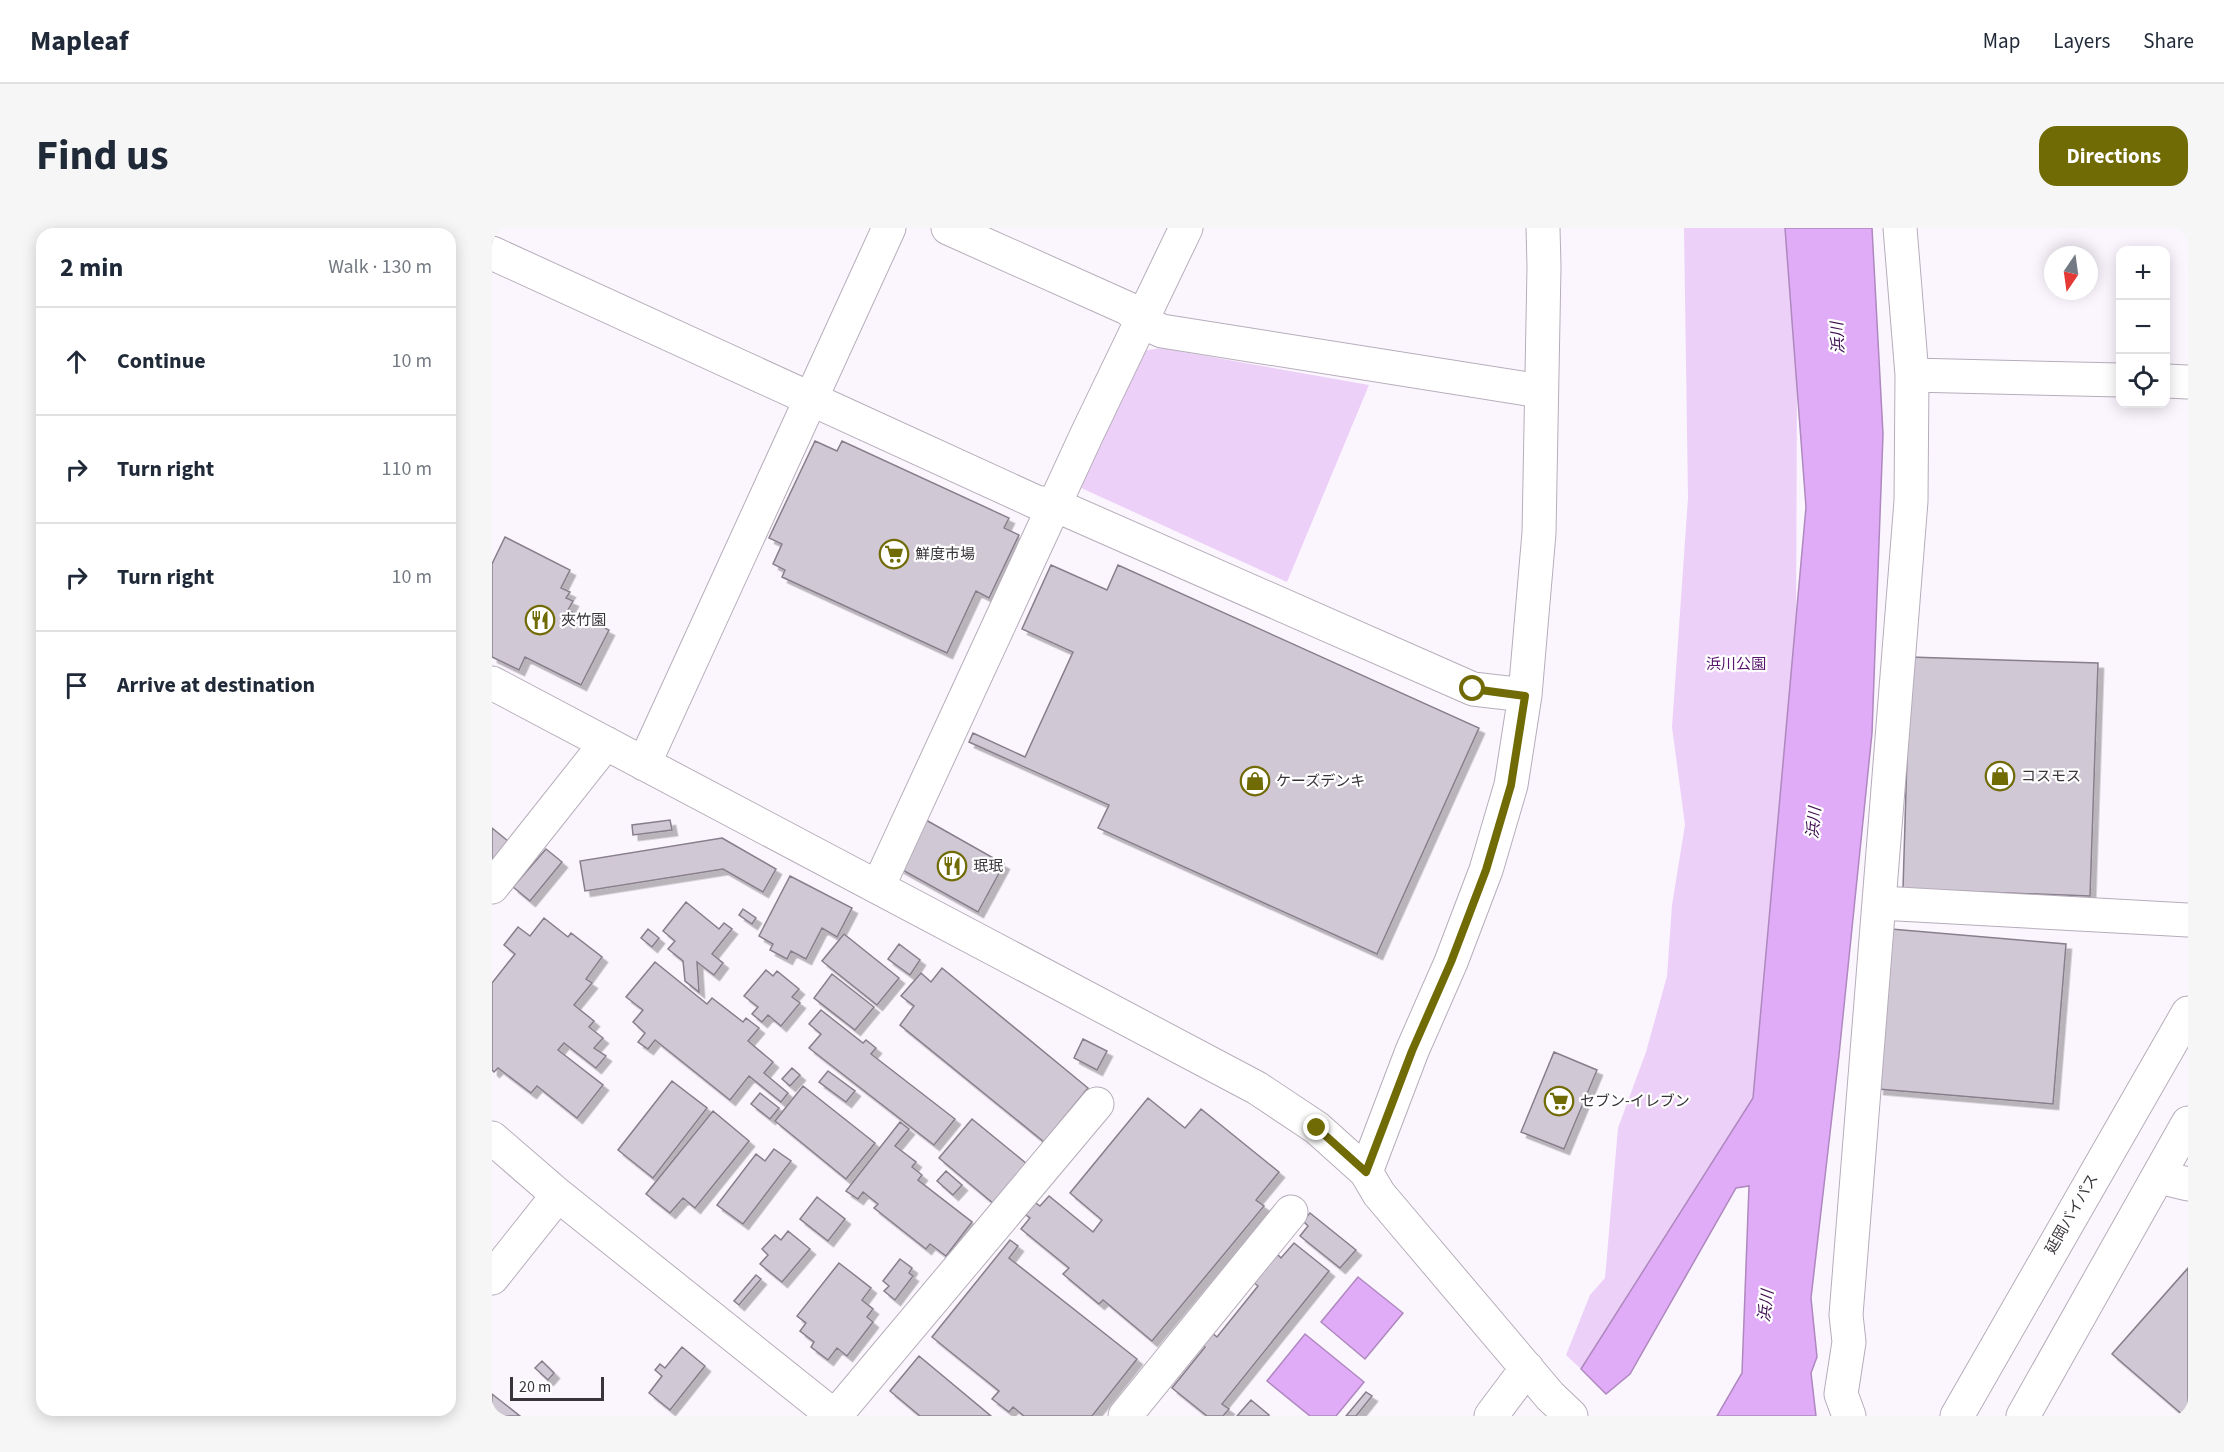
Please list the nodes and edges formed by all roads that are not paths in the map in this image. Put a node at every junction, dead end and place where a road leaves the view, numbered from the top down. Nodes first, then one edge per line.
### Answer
1 (889, 228) edge
2 (948, 228) edge
3 (1186, 228) edge
4 (1543, 228) edge
5 (1900, 228) edge
6 (492, 252) edge
7 (1142, 322) junction
8 (1912, 375) junction
9 (2116, 380) edge
10 (2170, 381) edge
11 (2188, 382) edge
12 (1540, 392) junction
13 (811, 399) junction
14 (1055, 505) junction
15 (492, 683) edge
16 (1525, 696) junction
17 (606, 743) junction
18 (644, 764) junction
19 (878, 886) junction
20 (492, 887) edge
21 (1880, 903) junction
22 (2188, 920) edge
23 (2188, 1013) edge
24 (1097, 1104) dead end
25 (2188, 1123) edge
26 (492, 1138) edge
27 (1366, 1172) junction
28 (2173, 1181) edge
29 (558, 1195) junction
30 (1291, 1212) dead end
31 (492, 1278) edge
32 (1527, 1368) junction
33 (835, 1416) edge
34 (1125, 1416) edge
35 (1491, 1416) edge
36 (1571, 1416) edge
37 (1849, 1416) edge
38 (1957, 1416) edge
39 (2024, 1416) edge

1 - 13 main road
2 - 7 main road
3 - 7 main road
4 - 12 main road
5 - 8 main road
6 - 13 main road
7 - 12 main road
7 - 14 main road
8 - 9 main road
8 - 21 main road
10 - 11 main road
12 - 16 main road
13 - 14 main road
13 - 18 main road
14 - 16 main road
14 - 19 main road
15 - 17 main road
16 - 27 main road
17 - 18 main road
17 - 20 main road
18 - 19 main road
19 - 27 main road
21 - 22 main road
21 - 37 main road
23 - 38 main road, 延岡バイパス
24 - 33 main road
25 - 28 main road
26 - 29 main road
27 - 32 main road
28 - 39 main road
29 - 31 main road
29 - 33 main road
30 - 34 main road
32 - 35 main road
32 - 36 main road

